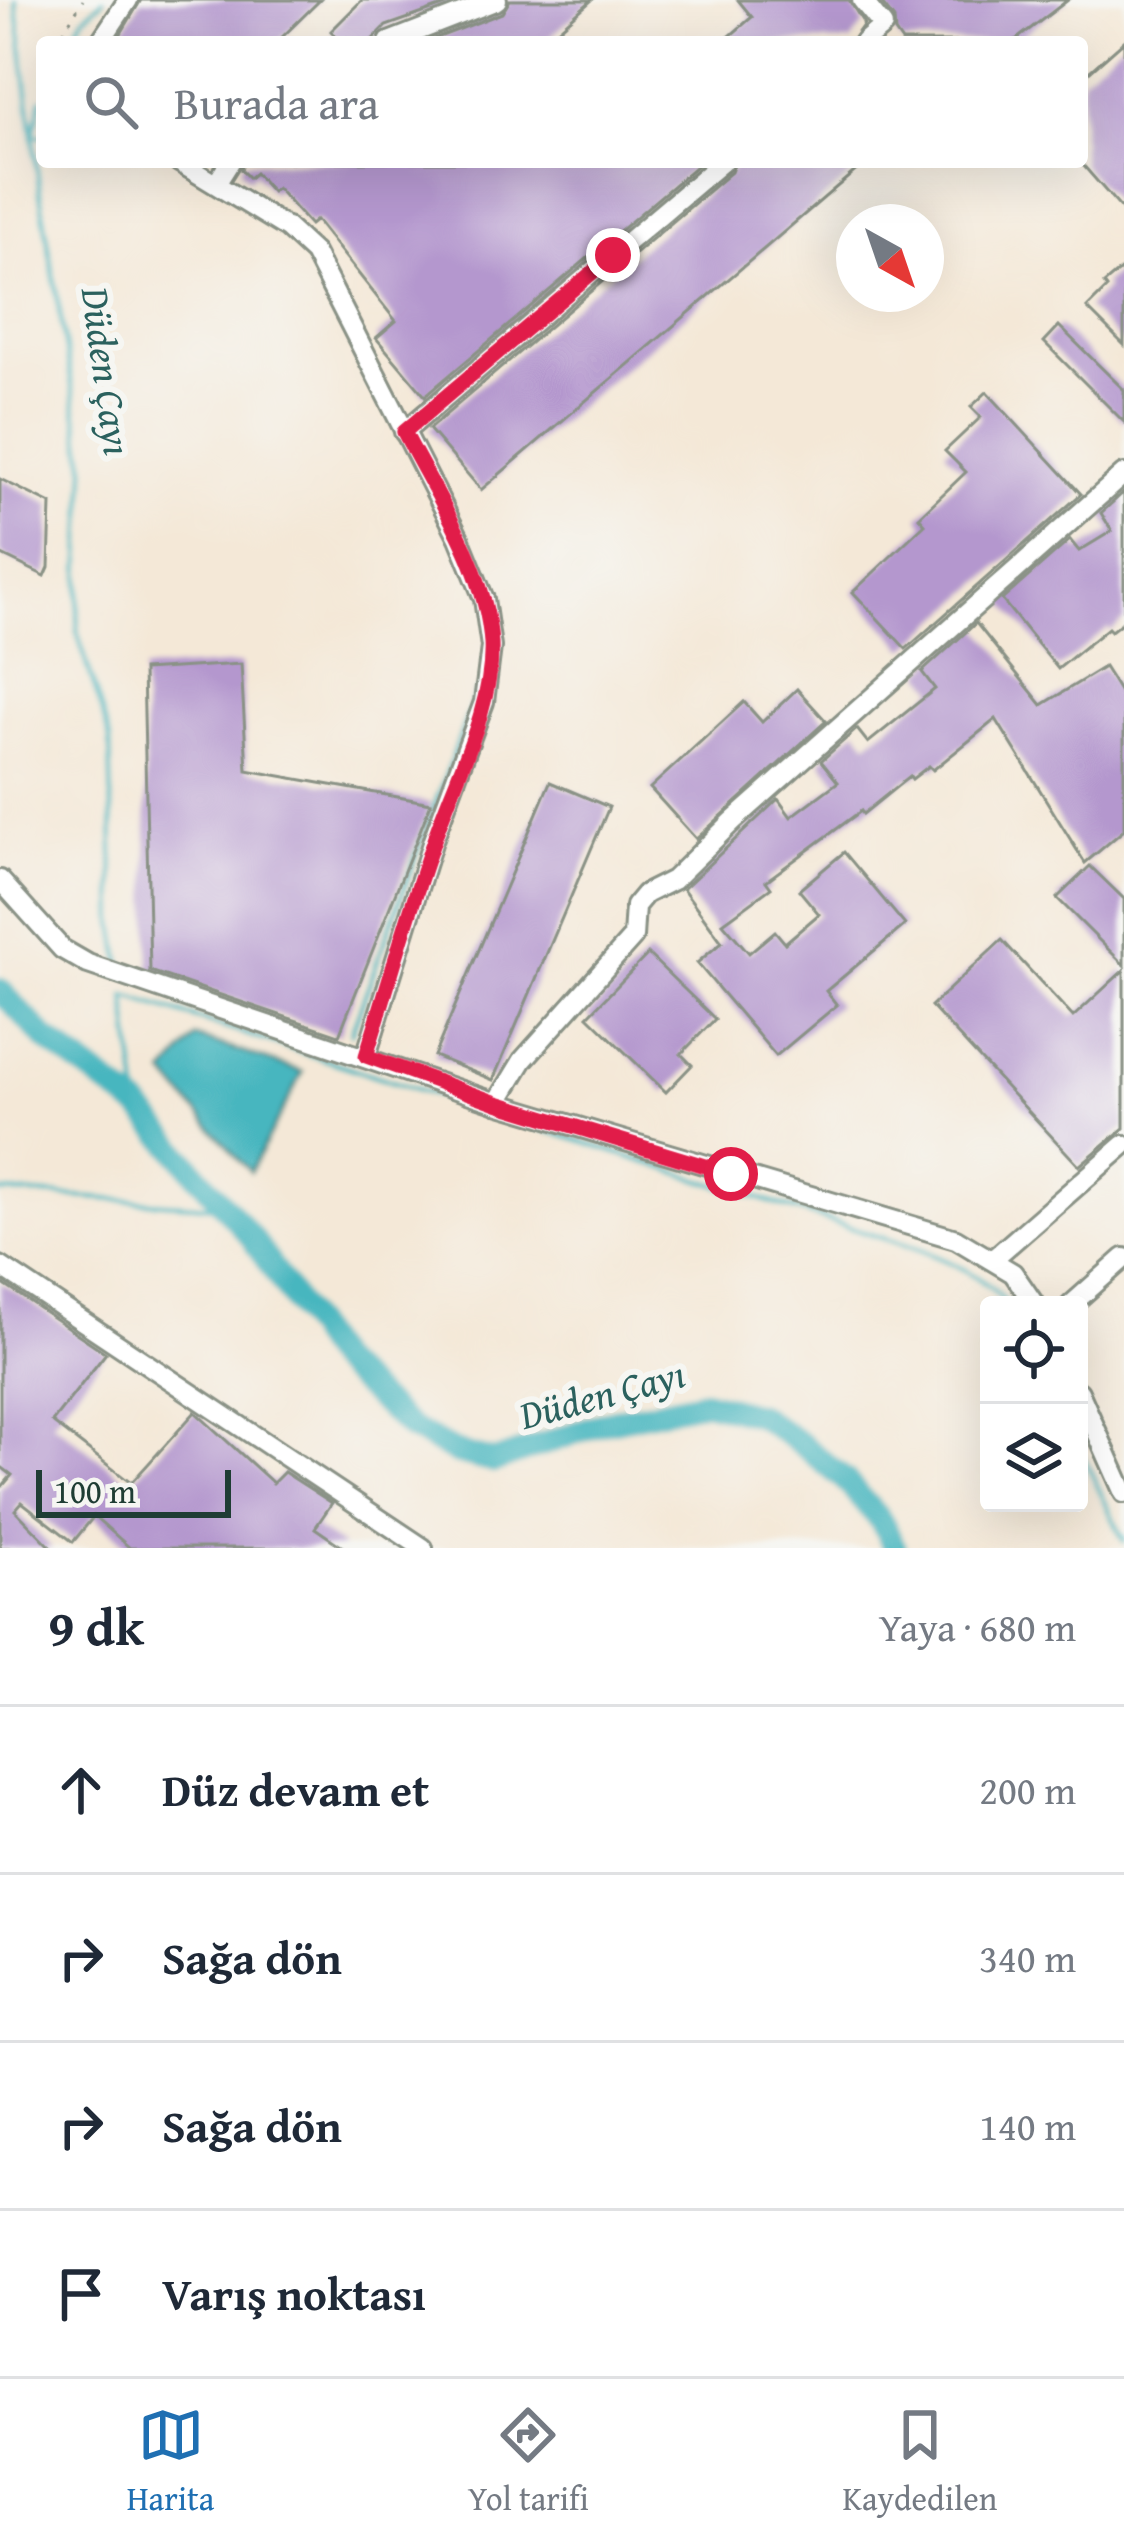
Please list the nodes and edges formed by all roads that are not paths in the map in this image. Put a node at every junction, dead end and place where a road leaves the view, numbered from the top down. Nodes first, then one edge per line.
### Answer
1 (128, 0) edge
2 (497, 0) edge
3 (862, 0) edge
4 (104, 36) edge
5 (404, 36) edge
6 (871, 36) edge
7 (189, 168) edge
8 (226, 168) edge
9 (715, 168) edge
10 (216, 184) junction
11 (404, 432) junction
12 (1124, 474) edge
13 (0, 880) edge
14 (366, 1056) junction
15 (497, 1103) junction
16 (1124, 1145) edge
17 (1124, 1258) edge
18 (992, 1259) junction
19 (0, 1265) edge
20 (1029, 1296) edge
21 (1081, 1296) edge
22 (1084, 1404) edge
23 (1124, 1493) edge
24 (423, 1548) edge

1 - 4 street
2 - 5 street
3 - 6 street
7 - 10 street
8 - 10 street
9 - 11 street
10 - 11 street
11 - 14 street
12 - 15 street
13 - 14 street
14 - 15 street
15 - 18 street
16 - 18 street
17 - 21 street
18 - 20 street
19 - 24 street
22 - 23 street

